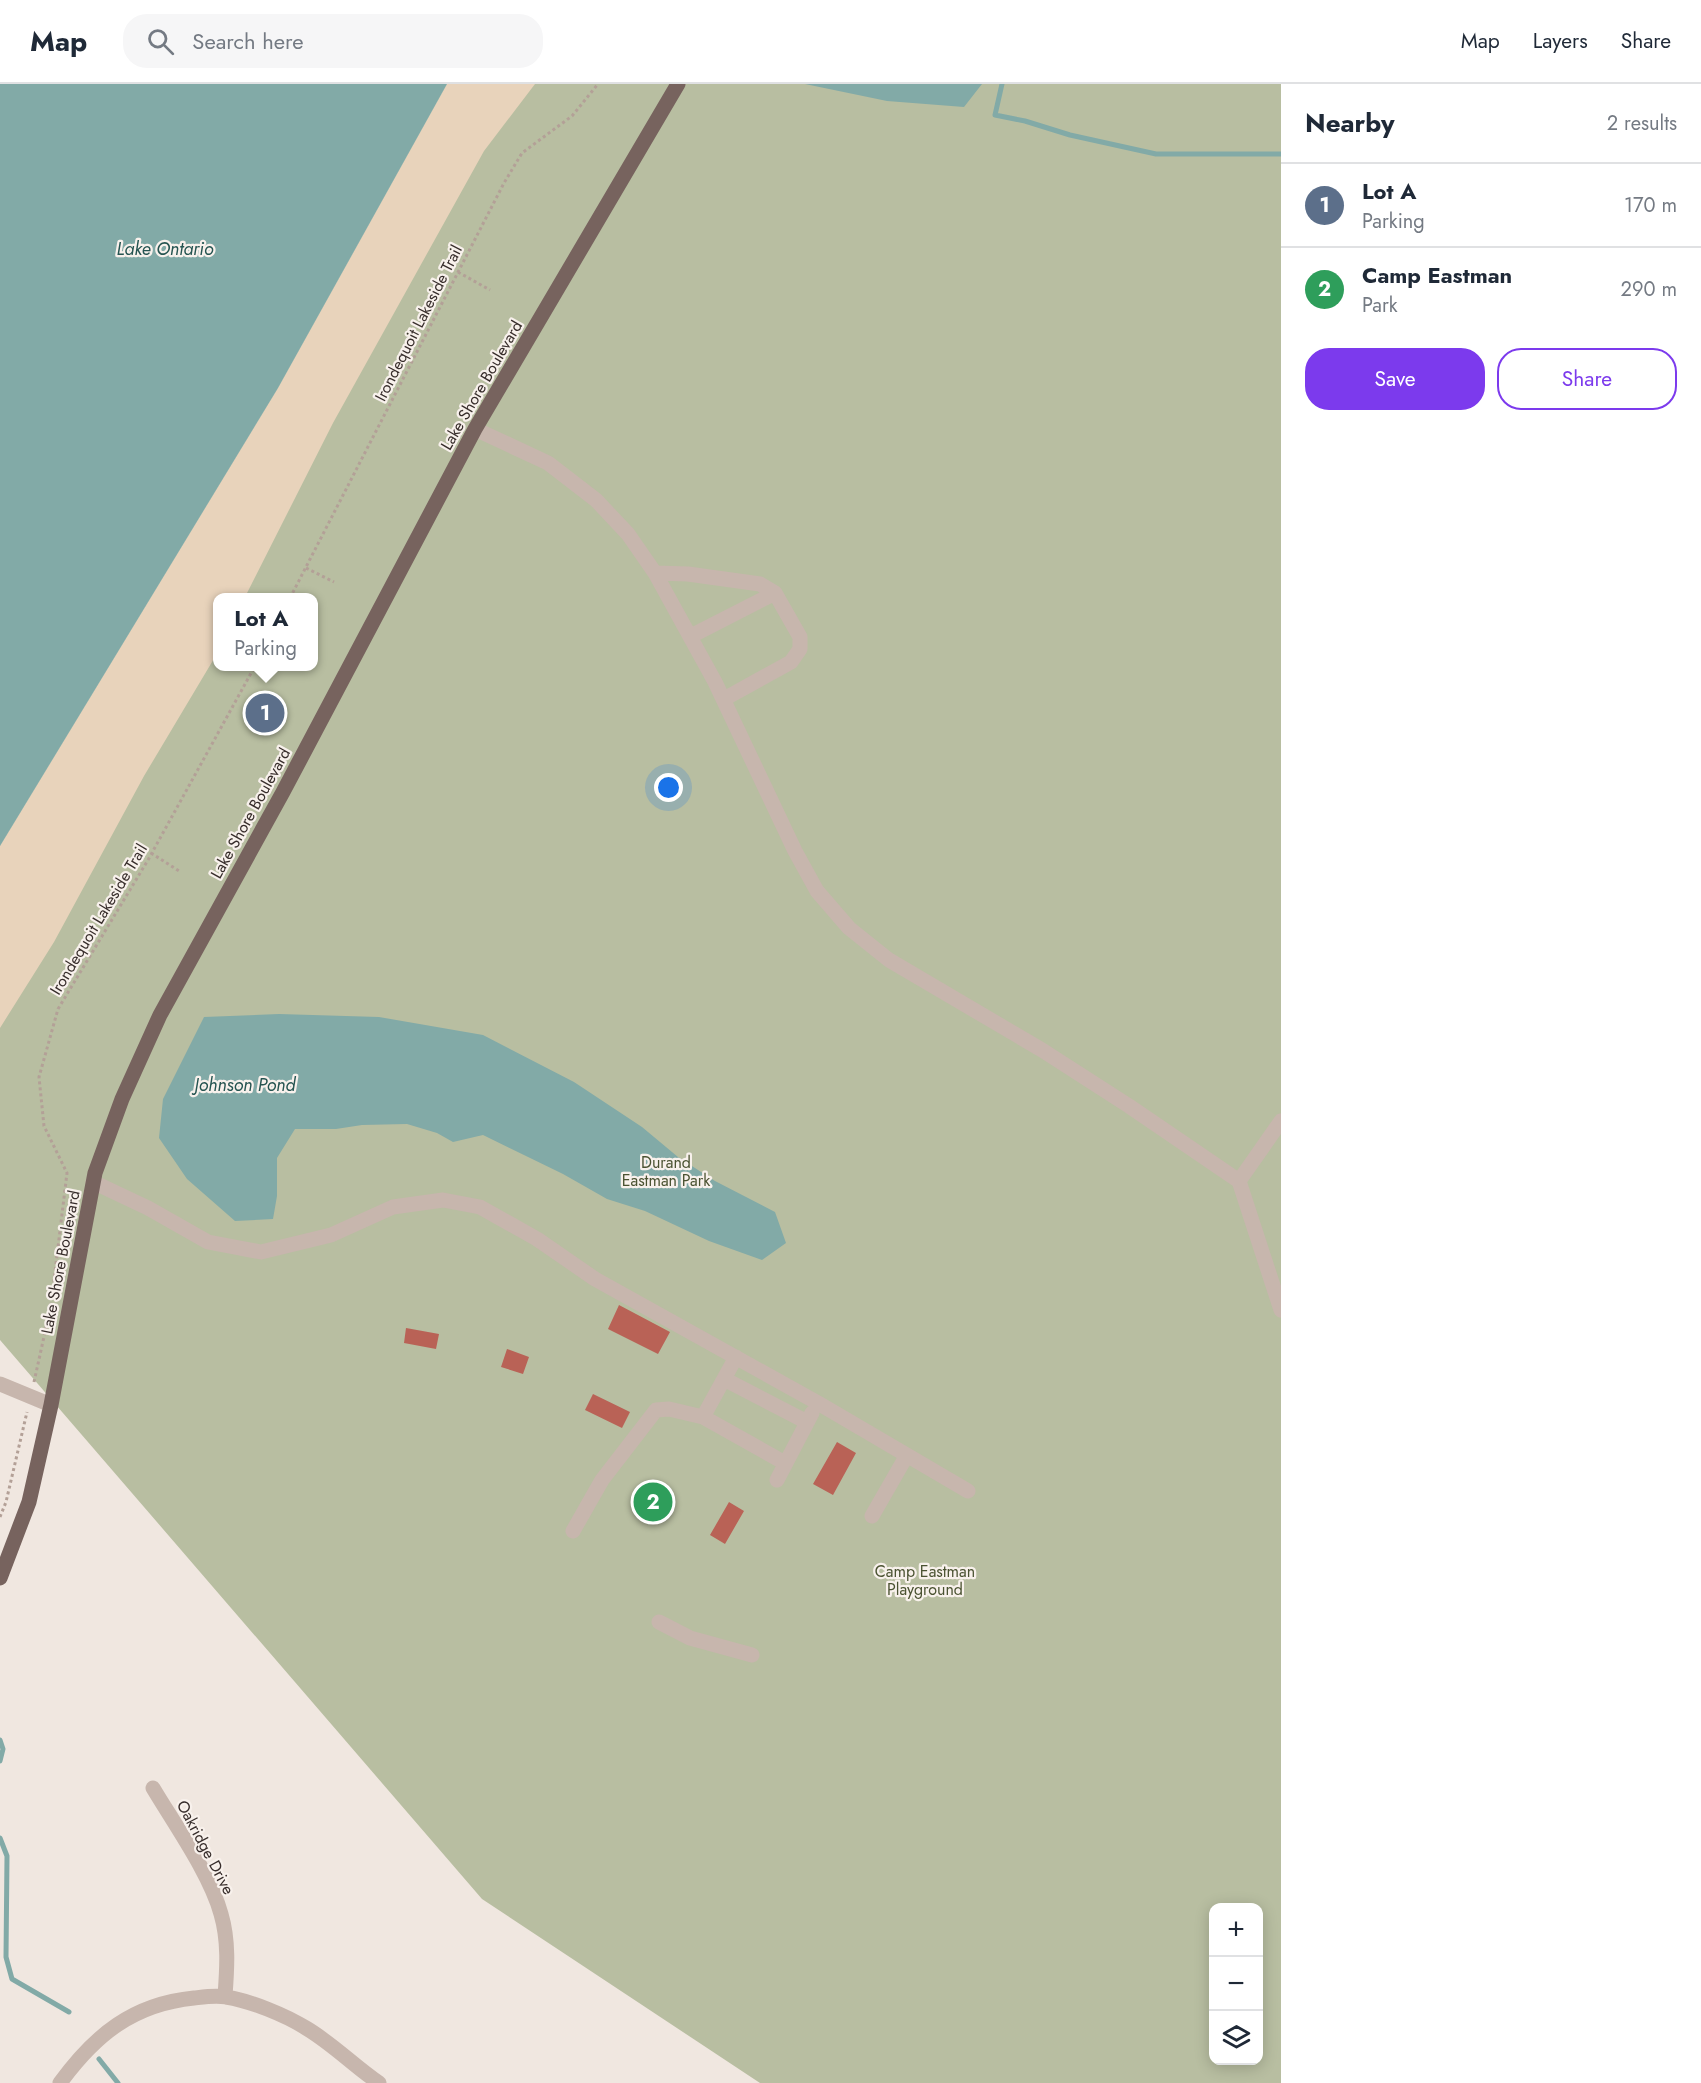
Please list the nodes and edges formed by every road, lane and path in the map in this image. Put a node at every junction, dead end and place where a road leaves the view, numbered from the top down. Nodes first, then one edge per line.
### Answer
1 (598, 84) edge
2 (678, 84) edge
3 (458, 272) junction
4 (490, 290) dead end
5 (475, 429) junction
6 (305, 568) junction
7 (656, 573) junction
8 (334, 582) dead end
9 (292, 593) edge
10 (776, 593) junction
11 (691, 636) junction
12 (252, 671) edge
13 (724, 699) junction
14 (151, 854) junction
15 (178, 871) dead end
16 (1281, 1120) edge
17 (1239, 1181) junction
18 (93, 1182) junction
19 (1281, 1310) edge
20 (736, 1357) junction
21 (724, 1379) junction
22 (0, 1384) edge
23 (30, 1397) junction
24 (818, 1403) junction
25 (51, 1405) junction
26 (703, 1417) junction
27 (807, 1422) junction
28 (907, 1455) junction
29 (785, 1463) junction
30 (777, 1480) dead end
31 (968, 1491) dead end
32 (872, 1516) dead end
33 (0, 1517) edge
34 (573, 1531) dead end
35 (0, 1578) edge
36 (658, 1622) dead end
37 (752, 1655) dead end
38 (153, 1788) dead end
39 (225, 1996) junction
40 (370, 2080) edge
41 (60, 2083) edge

1 - 3 path, Irondequoit Lakeside Trail
2 - 5 main road, Lake Shore Boulevard
3 - 4 path
3 - 6 path, Irondequoit Lakeside Trail
5 - 7 street
5 - 18 main road, Lake Shore Boulevard
6 - 8 path
6 - 9 path, Irondequoit Lakeside Trail
7 - 10 street
7 - 11 street
10 - 11 street
10 - 13 street
11 - 13 street
12 - 14 path, Irondequoit Lakeside Trail
13 - 17 street
14 - 15 path
14 - 23 path, Irondequoit Lakeside Trail
16 - 17 street
17 - 19 street
18 - 20 street
18 - 25 main road, Lake Shore Boulevard
20 - 21 street
20 - 24 street
21 - 26 street
21 - 27 street
22 - 23 street
23 - 25 street
23 - 33 path, Irondequoit Lakeside Trail
24 - 27 street
24 - 28 street
25 - 35 main road, Lake Shore Boulevard
26 - 29 street
26 - 34 street
27 - 29 street
28 - 31 street
28 - 32 street
29 - 30 street
36 - 37 street
38 - 39 street, Oakridge Drive
39 - 40 street
39 - 41 street

